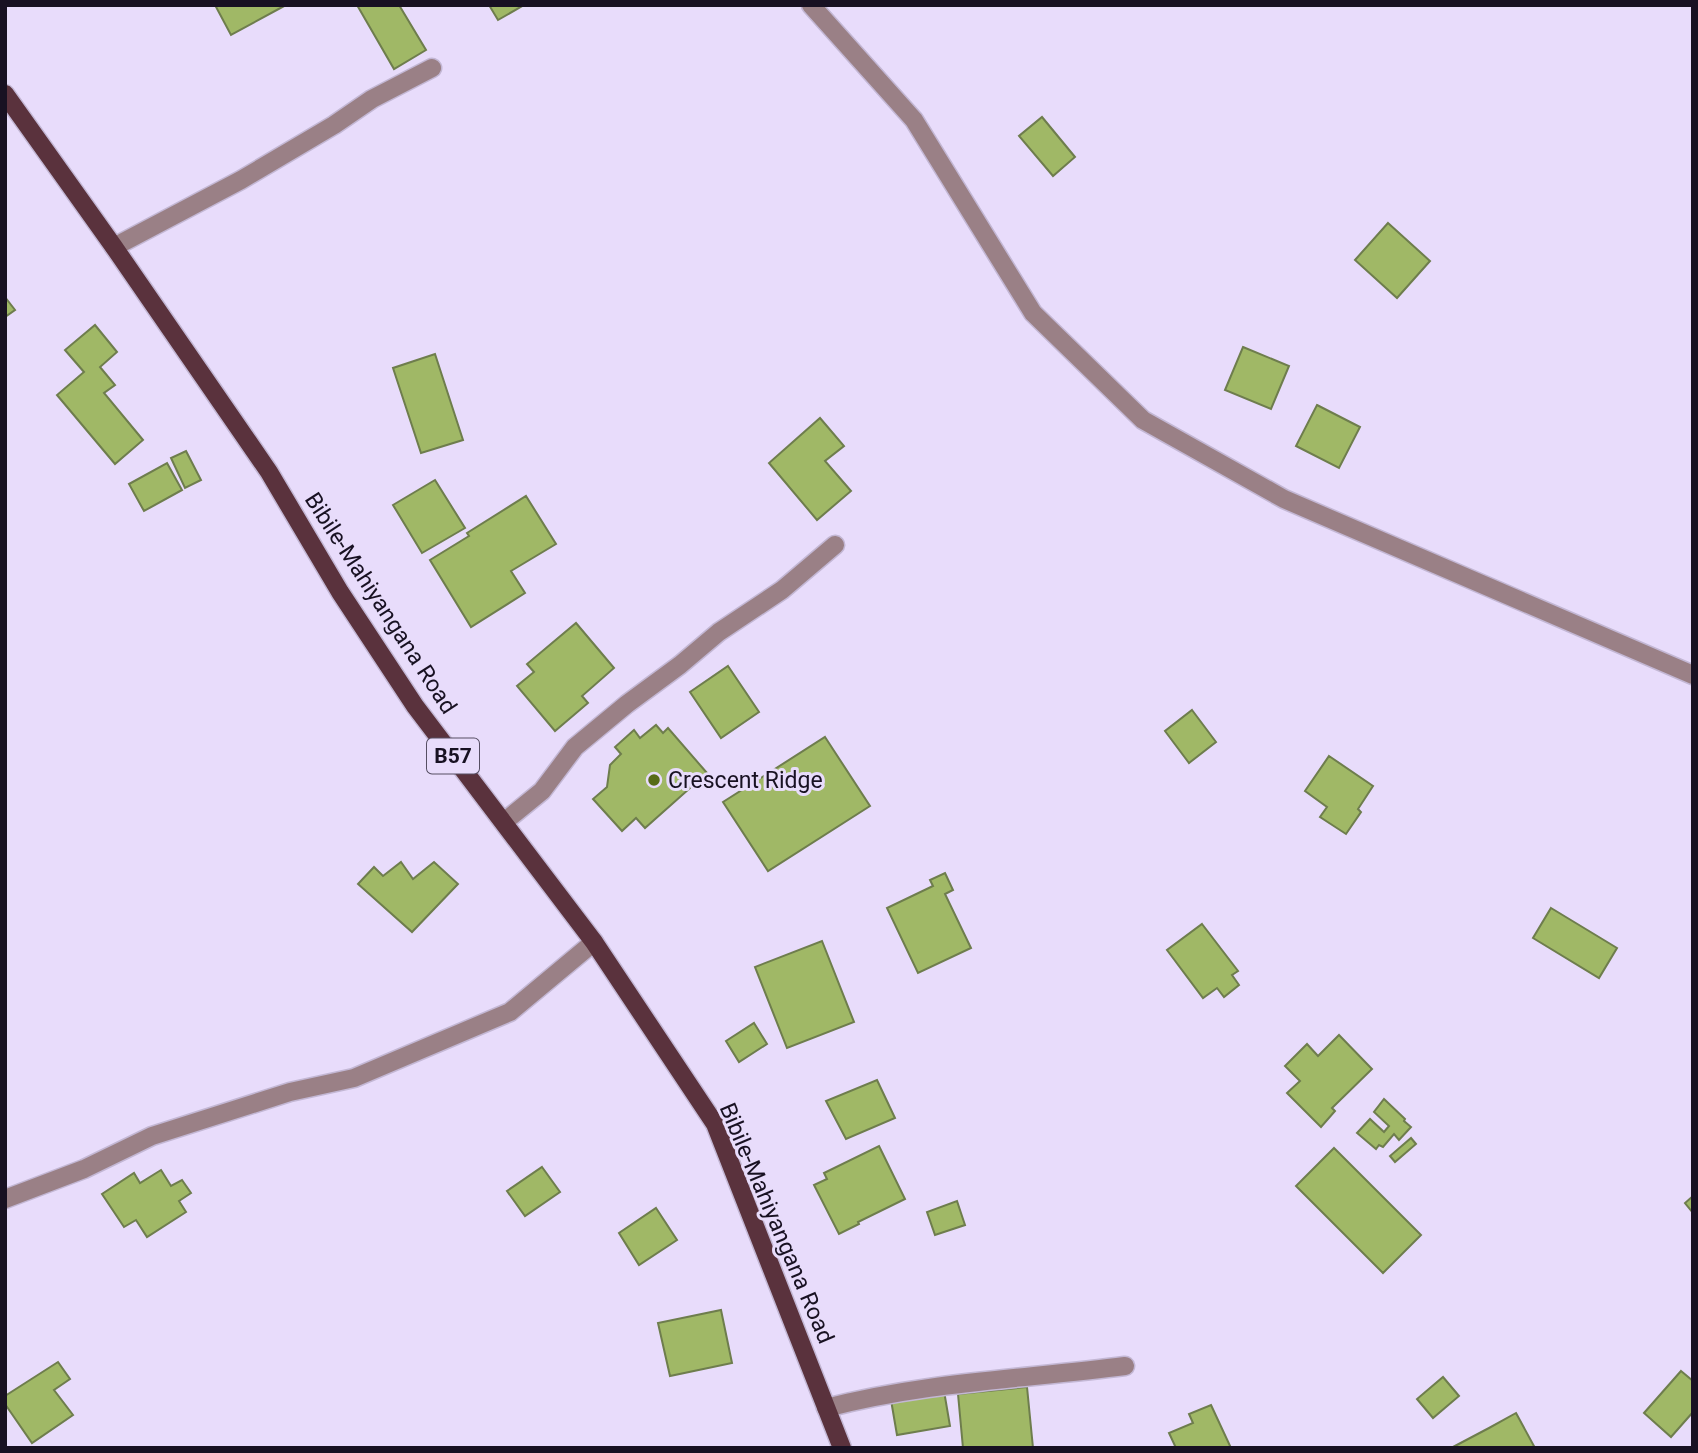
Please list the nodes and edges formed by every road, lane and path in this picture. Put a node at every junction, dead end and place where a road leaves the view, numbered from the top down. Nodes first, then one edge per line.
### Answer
1 (811, 5) edge
2 (432, 68) dead end
3 (5, 94) edge
4 (114, 247) junction
5 (835, 545) dead end
6 (1693, 675) edge
7 (504, 822) junction
8 (594, 942) junction
9 (5, 1199) edge
10 (1125, 1366) dead end
11 (826, 1408) junction
12 (842, 1448) edge

1 - 6 street
2 - 4 street
3 - 4 main road, Bibile-Mahiyangana Road / B57
4 - 7 main road, Bibile-Mahiyangana Road / B57
5 - 7 street
7 - 8 main road, Bibile-Mahiyangana Road / B57
8 - 9 street
8 - 11 main road, Bibile-Mahiyangana Road / B57
10 - 11 street
11 - 12 main road, Bibile-Mahiyangana Road / B57

